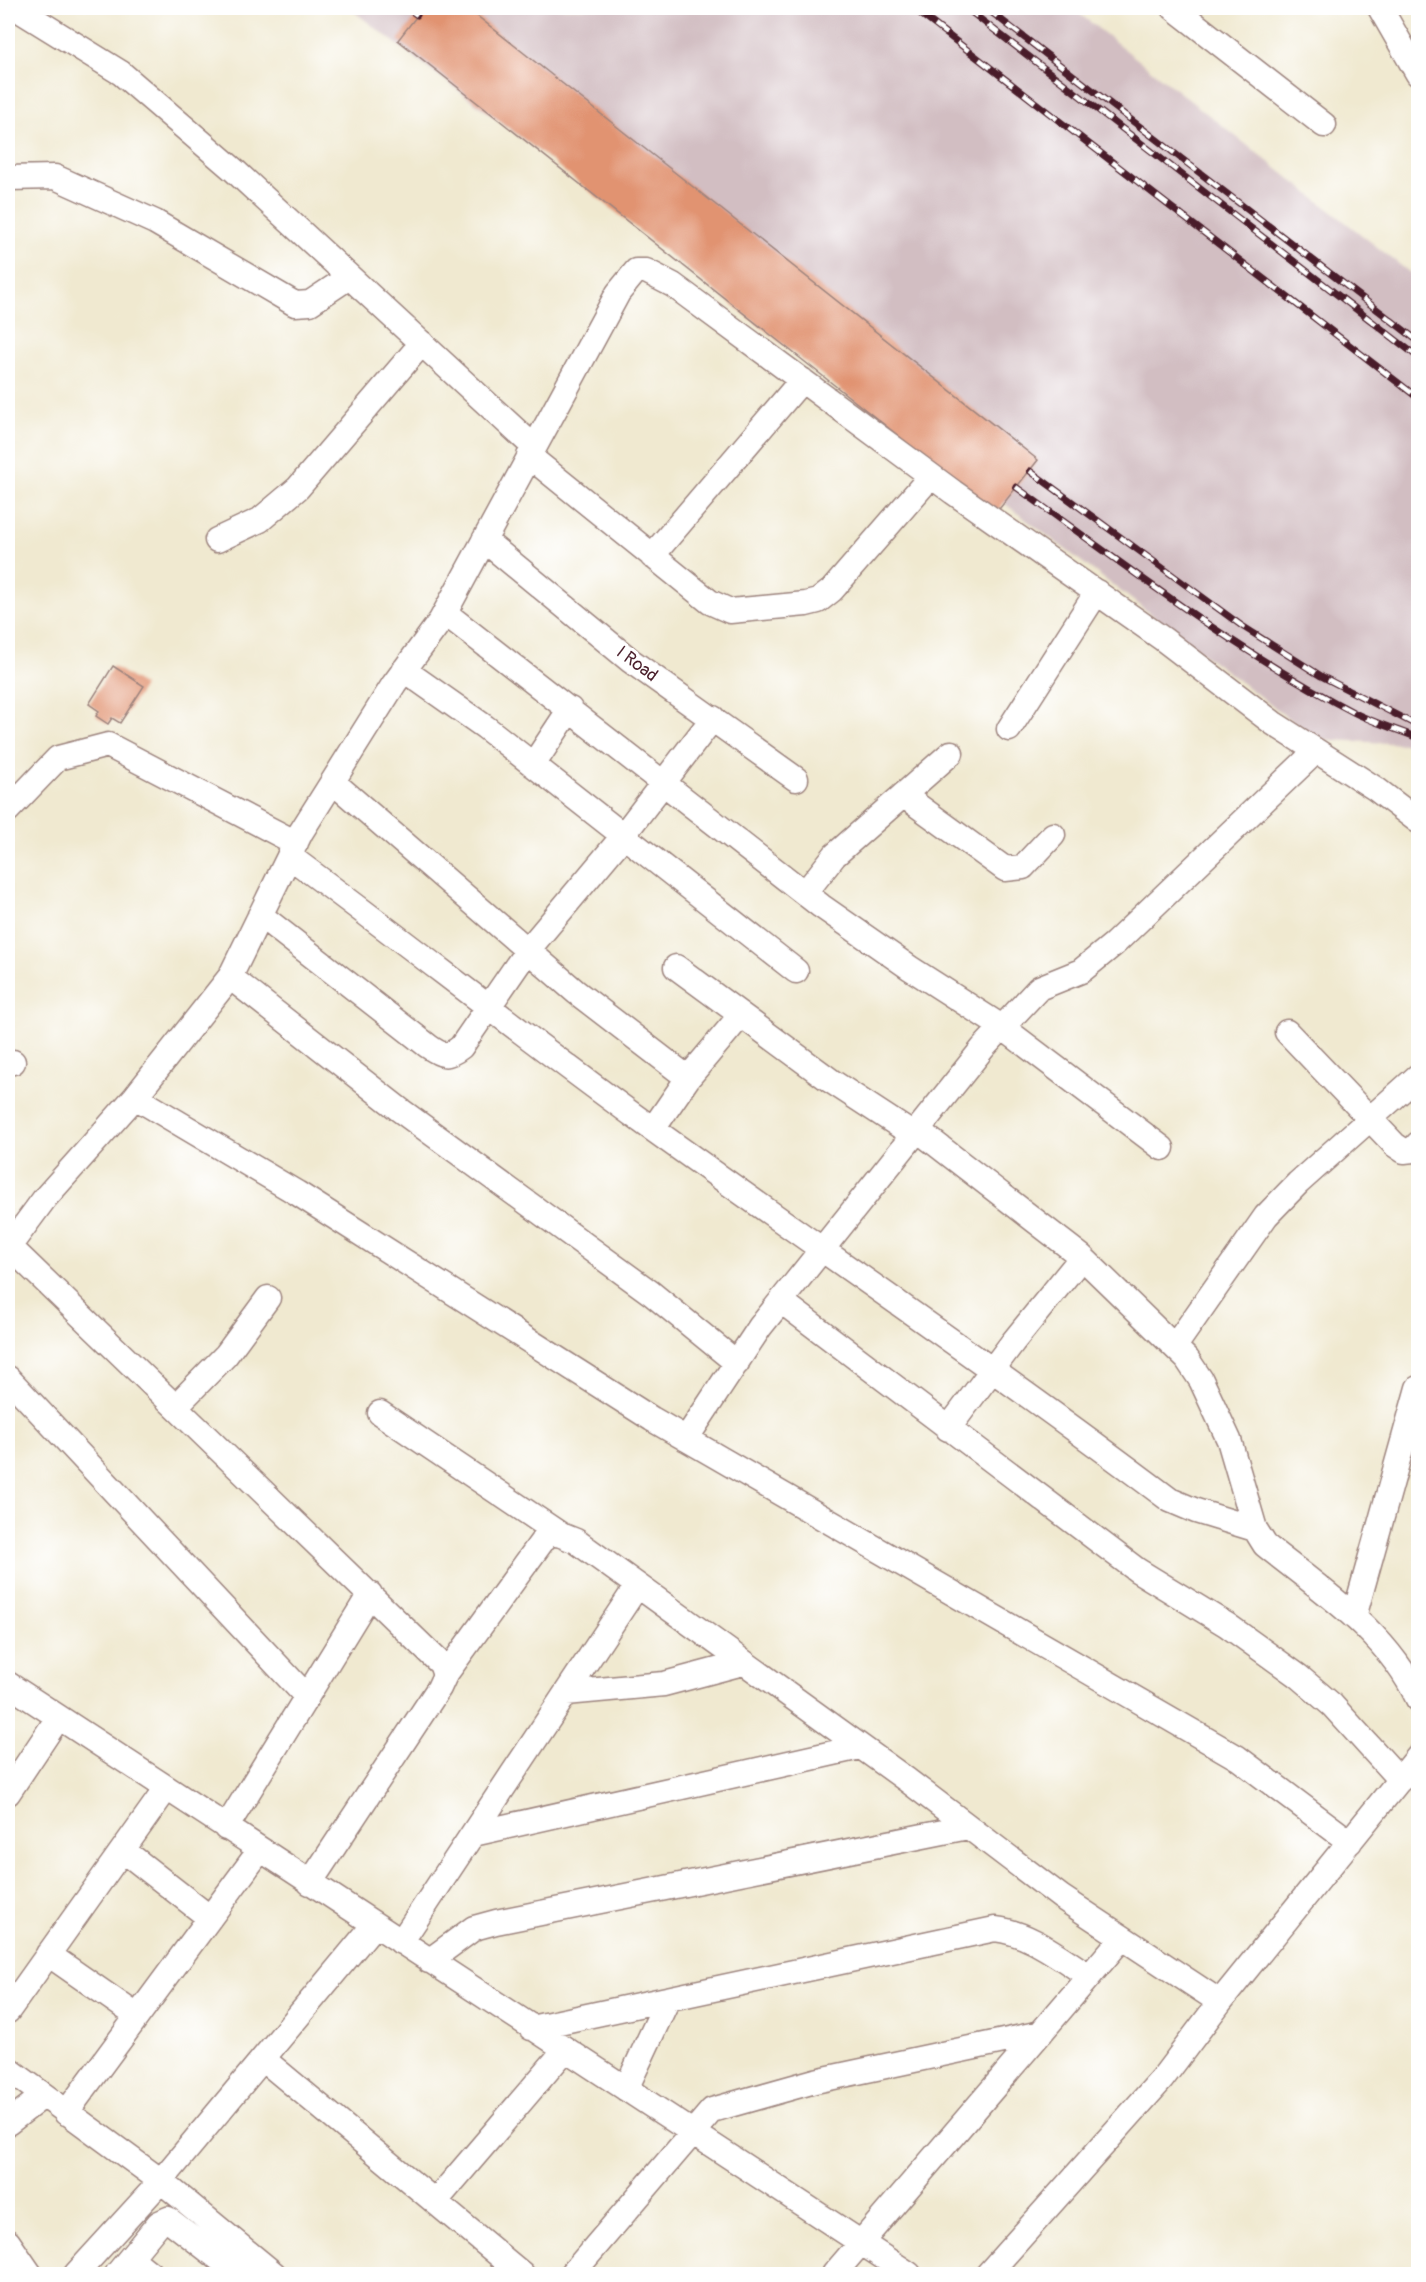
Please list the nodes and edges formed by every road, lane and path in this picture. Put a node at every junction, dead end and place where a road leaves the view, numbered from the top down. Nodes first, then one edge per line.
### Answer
1 (16, 8) edge
2 (1174, 8) edge
3 (1380, 8) edge
4 (1419, 74) edge
5 (1324, 125) dead end
6 (8, 178) edge
7 (349, 277) junction
8 (422, 343) junction
9 (802, 380) junction
10 (532, 452) junction
11 (931, 476) junction
12 (217, 540) dead end
13 (484, 540) junction
14 (652, 556) junction
15 (1096, 592) junction
16 (445, 613) junction
17 (404, 670) junction
18 (570, 709) junction
19 (713, 718) junction
20 (1009, 729) dead end
21 (1316, 751) junction
22 (951, 753) dead end
23 (533, 765) junction
24 (796, 779) dead end
25 (333, 782) junction
26 (664, 782) junction
27 (903, 795) junction
28 (8, 810) edge
29 (1419, 821) edge
30 (623, 835) junction
31 (1053, 835) dead end
32 (292, 850) junction
33 (805, 893) junction
34 (260, 915) junction
35 (527, 951) junction
36 (676, 967) dead end
37 (796, 971) dead end
38 (230, 977) junction
39 (489, 1008) junction
40 (741, 1015) junction
41 (1002, 1027) junction
42 (1287, 1032) dead end
43 (1419, 1076) edge
44 (688, 1078) junction
45 (135, 1097) junction
46 (1372, 1119) junction
47 (653, 1129) junction
48 (917, 1134) junction
49 (1419, 1144) edge
50 (1162, 1148) dead end
51 (8, 1247) edge
52 (824, 1249) junction
53 (1082, 1257) junction
54 (268, 1298) dead end
55 (781, 1301) junction
56 (1175, 1346) junction
57 (737, 1362) junction
58 (993, 1369) junction
59 (8, 1378) edge
60 (1419, 1388) edge
61 (176, 1406) junction
62 (380, 1413) dead end
63 (948, 1429) junction
64 (686, 1439) junction
65 (1255, 1529) junction
66 (561, 1535) junction
67 (637, 1586) junction
68 (370, 1594) junction
69 (1354, 1617) junction
70 (743, 1663) junction
71 (445, 1675) junction
72 (8, 1684) edge
73 (566, 1693) junction
74 (307, 1697) junction
75 (1419, 1699) edge
76 (58, 1718) junction
77 (860, 1747) junction
78 (1419, 1757) edge
79 (1400, 1780) junction
80 (166, 1789) junction
81 (8, 1793) edge
82 (968, 1827) junction
83 (226, 1828) junction
84 (473, 1834) junction
85 (1350, 1842) junction
86 (123, 1850) junction
87 (260, 1850) junction
88 (310, 1883) junction
89 (210, 1918) junction
90 (374, 1925) junction
91 (1122, 1938) junction
92 (401, 1942) junction
93 (48, 1954) junction
94 (429, 1960) junction
95 (1089, 1976) junction
96 (668, 1999) junction
97 (1220, 2002) junction
98 (8, 2011) edge
99 (137, 2016) junction
100 (531, 2028) junction
101 (1041, 2033) junction
102 (565, 2050) junction
103 (263, 2059) junction
104 (8, 2069) edge
105 (626, 2089) junction
106 (44, 2096) junction
107 (66, 2113) junction
108 (8, 2123) edge
109 (692, 2133) junction
110 (161, 2181) junction
111 (435, 2202) junction
112 (8, 2242) edge
113 (861, 2244) junction
114 (124, 2266) edge
115 (30, 2274) edge
116 (76, 2274) edge
117 (151, 2274) edge
118 (238, 2274) edge
119 (274, 2274) edge
120 (522, 2274) edge
121 (572, 2274) edge
122 (834, 2274) edge
123 (909, 2274) edge
124 (988, 2274) edge

1 - 7 street
2 - 5 street
3 - 4 street
6 - 7 street
7 - 8 street
8 - 10 street
8 - 12 street
9 - 10 street
9 - 11 street
9 - 14 street
10 - 13 street
10 - 14 street
11 - 14 street
11 - 15 street
13 - 16 street
13 - 19 street, I Road
15 - 20 street
15 - 21 street
16 - 17 street
16 - 18 street
17 - 23 street
17 - 25 street
18 - 23 street
18 - 26 street
19 - 24 street, I Road
19 - 26 street
21 - 29 street
21 - 41 street
22 - 27 street
23 - 30 street
25 - 32 street
25 - 35 street
26 - 30 street
26 - 33 street
27 - 31 street
27 - 33 street
28 - 32 street
30 - 35 street
30 - 37 street
32 - 34 street
32 - 39 street
33 - 41 street
34 - 38 street
34 - 39 street
35 - 39 street
35 - 44 street
36 - 40 street
38 - 45 street
38 - 57 street
39 - 47 street
40 - 44 street
40 - 48 street
41 - 48 street
41 - 50 street
42 - 46 street
43 - 46 street
44 - 47 street
45 - 51 street
45 - 64 street
46 - 49 street
46 - 56 street
47 - 52 street
48 - 52 street
48 - 53 street
51 - 61 street
52 - 55 street
52 - 58 street
53 - 56 street
53 - 58 street
54 - 61 street
55 - 57 street
55 - 63 street
56 - 65 street
57 - 64 street
58 - 63 street
58 - 65 street
59 - 74 street
60 - 69 street
61 - 68 street
62 - 66 street
63 - 79 street
64 - 85 street
65 - 69 street
66 - 67 street
66 - 71 street
67 - 70 street
67 - 73 street
68 - 71 street
68 - 74 street
69 - 75 street
70 - 73 street
70 - 77 street
71 - 88 street
72 - 76 street
73 - 84 street
74 - 83 street
76 - 80 street
76 - 81 street
77 - 82 street
77 - 84 street
78 - 79 street
79 - 85 street
80 - 83 street
80 - 86 street
82 - 91 street
82 - 94 street
83 - 87 street
84 - 92 street
85 - 97 street
86 - 89 street
86 - 93 street
87 - 88 street
87 - 89 street
88 - 90 street
89 - 99 street
90 - 92 street
90 - 103 street
91 - 95 street
91 - 97 street
92 - 94 street
93 - 98 street
93 - 99 street
94 - 100 street
95 - 96 street
95 - 101 street
96 - 100 street
96 - 105 street
97 - 124 street
99 - 107 street
100 - 102 street
101 - 109 street
101 - 113 street
102 - 105 street
102 - 111 street
103 - 110 street
103 - 111 street
104 - 106 street
105 - 109 street
106 - 107 street
106 - 108 street
107 - 110 street
109 - 113 street
109 - 121 street
110 - 116 street
110 - 119 street
111 - 120 street
112 - 115 street
113 - 122 street
113 - 123 street
114 - 117 street
114 - 118 street

